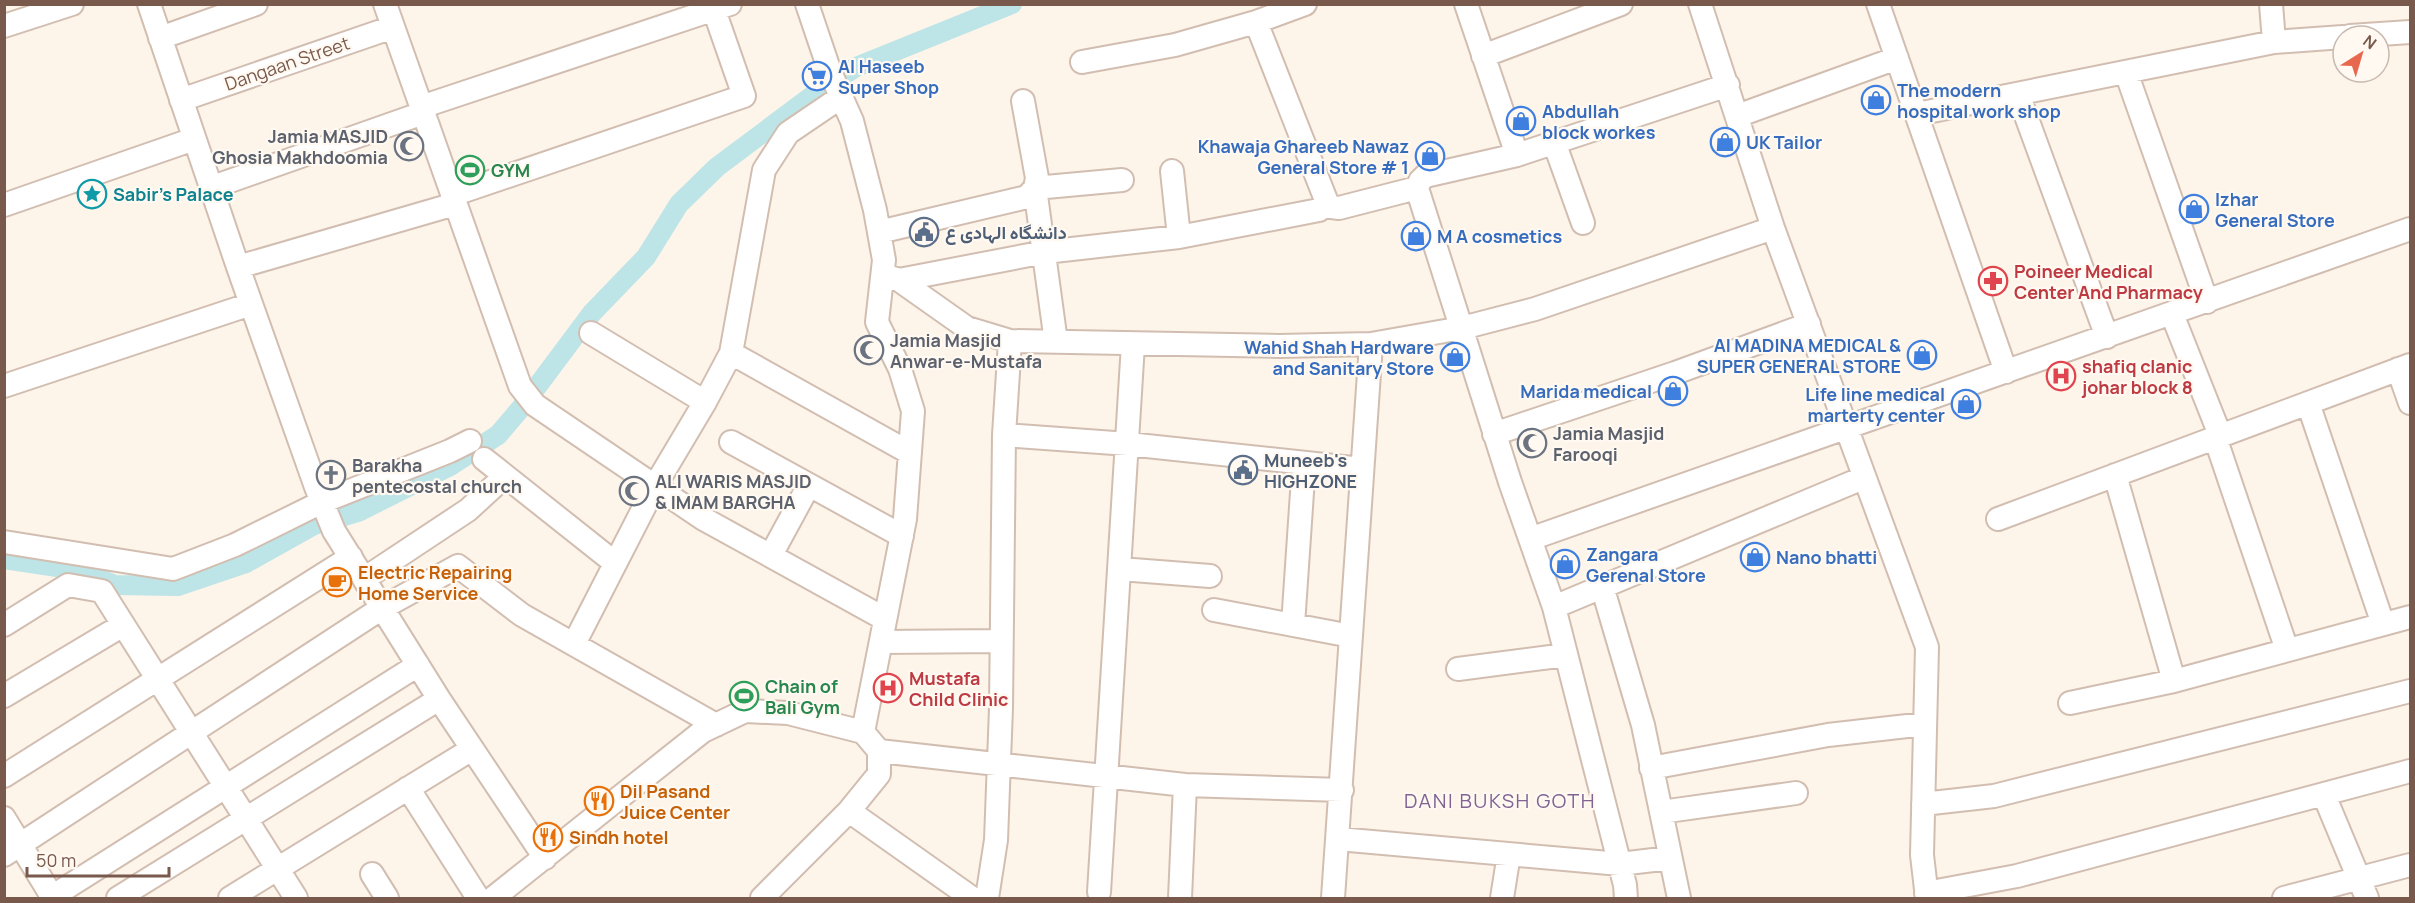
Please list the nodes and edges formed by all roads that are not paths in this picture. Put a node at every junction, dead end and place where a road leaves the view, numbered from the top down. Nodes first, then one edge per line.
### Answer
1 (72, 4) edge
2 (148, 4) edge
3 (256, 4) edge
4 (807, 4) edge
5 (1305, 4) edge
6 (1466, 4) edge
7 (1621, 4) edge
8 (1700, 4) edge
9 (1878, 4) edge
10 (2271, 4) edge
11 (722, 7) edge
12 (390, 11) edge
13 (1256, 22) junction
14 (4, 26) edge
15 (2410, 32) edge
16 (2391, 33) edge
17 (160, 38) junction
18 (2331, 38) edge
19 (2274, 42) junction
20 (1484, 56) junction
21 (1897, 58) junction
22 (1082, 62) dead end
23 (2126, 72) junction
24 (1728, 84) junction
25 (836, 86) junction
26 (2018, 94) junction
27 (181, 100) junction
28 (1023, 101) dead end
29 (422, 110) junction
30 (1917, 114) junction
31 (1737, 116) junction
32 (194, 139) junction
33 (1554, 142) junction
34 (1517, 155) junction
35 (1172, 171) dead end
36 (1122, 180) dead end
37 (210, 188) junction
38 (1035, 188) junction
39 (1417, 188) junction
40 (454, 200) junction
41 (4, 205) edge
42 (1324, 206) junction
43 (1583, 223) dead end
44 (1773, 228) junction
45 (2410, 229) edge
46 (879, 232) junction
47 (1179, 237) junction
48 (1045, 252) junction
49 (238, 267) junction
50 (892, 277) junction
51 (2207, 302) junction
52 (251, 304) junction
53 (2172, 314) junction
54 (1809, 324) junction
55 (1462, 328) junction
56 (591, 333) dead end
57 (2107, 337) junction
58 (1010, 341) junction
59 (1056, 342) junction
60 (1133, 344) junction
61 (1371, 344) junction
62 (731, 353) junction
63 (2404, 367) edge
64 (2006, 372) junction
65 (4, 386) edge
66 (705, 402) junction
67 (2308, 403) junction
68 (2410, 403) edge
69 (1847, 426) junction
70 (1494, 434) junction
71 (1004, 435) junction
72 (2217, 436) junction
73 (470, 441) dead end
74 (732, 442) dead end
75 (1128, 444) junction
76 (910, 453) junction
77 (484, 459) dead end
78 (1304, 463) junction
79 (1362, 469) junction
80 (2115, 475) junction
81 (505, 476) junction
82 (1863, 478) junction
83 (809, 485) junction
84 (655, 486) junction
85 (323, 505) junction
86 (1998, 519) dead end
87 (902, 536) junction
88 (1530, 539) junction
89 (4, 542) edge
90 (771, 555) junction
91 (351, 557) junction
92 (615, 563) junction
93 (1120, 569) junction
94 (1210, 576) dead end
95 (364, 579) junction
96 (1602, 586) junction
97 (1554, 607) junction
98 (382, 608) junction
99 (1214, 610) dead end
100 (2410, 617) edge
101 (885, 619) junction
102 (2384, 624) junction
103 (4, 625) edge
104 (1293, 625) junction
105 (123, 626) junction
106 (1350, 636) junction
107 (1001, 640) junction
108 (881, 642) junction
109 (574, 644) junction
110 (2287, 650) junction
111 (1566, 655) junction
112 (418, 665) junction
113 (1458, 669) dead end
114 (157, 678) junction
115 (2174, 681) junction
116 (2410, 691) edge
117 (4, 696) edge
118 (439, 699) junction
119 (2070, 703) dead end
120 (1925, 724) junction
121 (716, 725) junction
122 (863, 732) junction
123 (192, 734) junction
124 (472, 748) junction
125 (879, 751) junction
126 (997, 765) junction
127 (1651, 768) junction
128 (2410, 771) edge
129 (4, 776) edge
130 (1106, 777) junction
131 (1185, 785) junction
132 (224, 786) junction
133 (408, 788) junction
134 (1342, 790) junction
135 (1796, 793) dead end
136 (2324, 795) junction
137 (1923, 804) junction
138 (849, 811) junction
139 (1661, 812) junction
140 (4, 818) edge
141 (245, 818) junction
142 (1338, 839) junction
143 (13, 850) edge
144 (1509, 854) junction
145 (545, 858) junction
146 (1670, 858) junction
147 (1620, 864) junction
148 (2410, 866) edge
149 (277, 869) junction
150 (372, 874) dead end
151 (2363, 889) edge
152 (1099, 892) dead end
153 (1927, 896) edge
154 (52, 898) edge
155 (118, 898) edge
156 (230, 898) edge
157 (296, 898) edge
158 (387, 898) edge
159 (478, 898) edge
160 (493, 898) edge
161 (762, 898) edge
162 (972, 898) edge
163 (987, 898) edge
164 (1180, 898) edge
165 (1333, 898) edge
166 (1502, 898) edge
167 (1626, 898) edge
168 (1679, 898) edge
169 (2284, 898) edge

1 - 14 street
2 - 17 street
3 - 17 street
4 - 25 street
5 - 13 street
6 - 20 street
7 - 20 street
8 - 24 street
9 - 21 street
10 - 19 street
11 - 29 street
11 - 40 street
12 - 27 street, Dangaan Street
12 - 29 street
13 - 22 street
13 - 42 street
15 - 16 street
17 - 27 street
18 - 19 street
19 - 23 street
20 - 34 street
21 - 30 street
21 - 31 street
23 - 26 street
23 - 51 street
24 - 31 street
24 - 33 street
25 - 46 street
25 - 62 street
26 - 30 street
26 - 57 street
27 - 32 street
28 - 38 street
29 - 37 street
29 - 40 street
30 - 64 street
31 - 44 street
32 - 37 street
32 - 41 street
33 - 34 street
33 - 43 street
34 - 39 street
35 - 47 street
36 - 38 street
37 - 49 street
38 - 46 street
38 - 48 street
39 - 42 street
39 - 55 street
40 - 49 street
40 - 84 street
42 - 47 street
44 - 54 street
44 - 55 street
45 - 51 street
46 - 50 street
47 - 48 street
48 - 50 street
48 - 59 street
49 - 52 street
50 - 58 street
50 - 76 street
51 - 53 street
52 - 65 street
52 - 85 street
53 - 57 street
53 - 72 street
54 - 69 street
54 - 70 street
55 - 61 street
55 - 70 street
56 - 66 street
57 - 64 street
58 - 59 street
58 - 71 street
59 - 60 street
60 - 61 street
60 - 75 street
61 - 79 street
62 - 66 street
62 - 76 street
63 - 67 street
63 - 68 street
64 - 69 street
66 - 84 street
67 - 72 street
67 - 102 street
69 - 82 street
69 - 88 street
70 - 88 street
71 - 75 street
71 - 107 street
72 - 80 street
72 - 110 street
73 - 85 street
74 - 83 street
75 - 78 street
75 - 93 street
76 - 87 street
77 - 81 street
78 - 79 street
78 - 104 street
79 - 106 street
80 - 86 street
80 - 115 street
81 - 92 street
81 - 95 street
82 - 96 street
82 - 120 street
83 - 87 street
83 - 90 street
84 - 90 street
84 - 92 street
85 - 89 street
85 - 91 street
87 - 101 street
88 - 97 street
90 - 101 street
91 - 95 street
91 - 114 street
92 - 109 street
93 - 94 street
93 - 130 street
95 - 98 street
96 - 97 street
96 - 127 street
97 - 111 street
98 - 109 street
98 - 112 street
98 - 123 street
99 - 104 street
100 - 102 street
101 - 108 street
102 - 110 street
103 - 105 street
104 - 106 street
105 - 114 street
105 - 117 street
106 - 134 street
107 - 108 street
107 - 126 street
108 - 122 street
109 - 121 street
110 - 115 street
111 - 113 street
111 - 147 street
112 - 118 street
112 - 132 street
114 - 123 street
114 - 129 street
115 - 119 street
116 - 137 street
118 - 124 street
118 - 141 street
120 - 127 street
120 - 137 street
121 - 122 street
121 - 145 street
122 - 125 street
123 - 132 street
123 - 143 street
124 - 133 street
124 - 145 street
125 - 126 street
125 - 138 street
126 - 130 street
126 - 163 street
127 - 139 street
128 - 136 street
130 - 131 street
130 - 152 street
131 - 134 street
131 - 164 street
132 - 141 street
132 - 154 street
133 - 149 street
133 - 159 street
134 - 142 street
135 - 139 street
136 - 151 street
136 - 153 street
137 - 153 street
138 - 161 street
138 - 162 street
139 - 146 street
140 - 143 street
141 - 149 street
141 - 155 street
142 - 144 street
142 - 165 street
143 - 154 street
144 - 147 street
144 - 166 street
145 - 160 street
146 - 147 street
146 - 168 street
147 - 167 street
148 - 151 street
149 - 156 street
149 - 157 street
150 - 158 street
151 - 169 street

